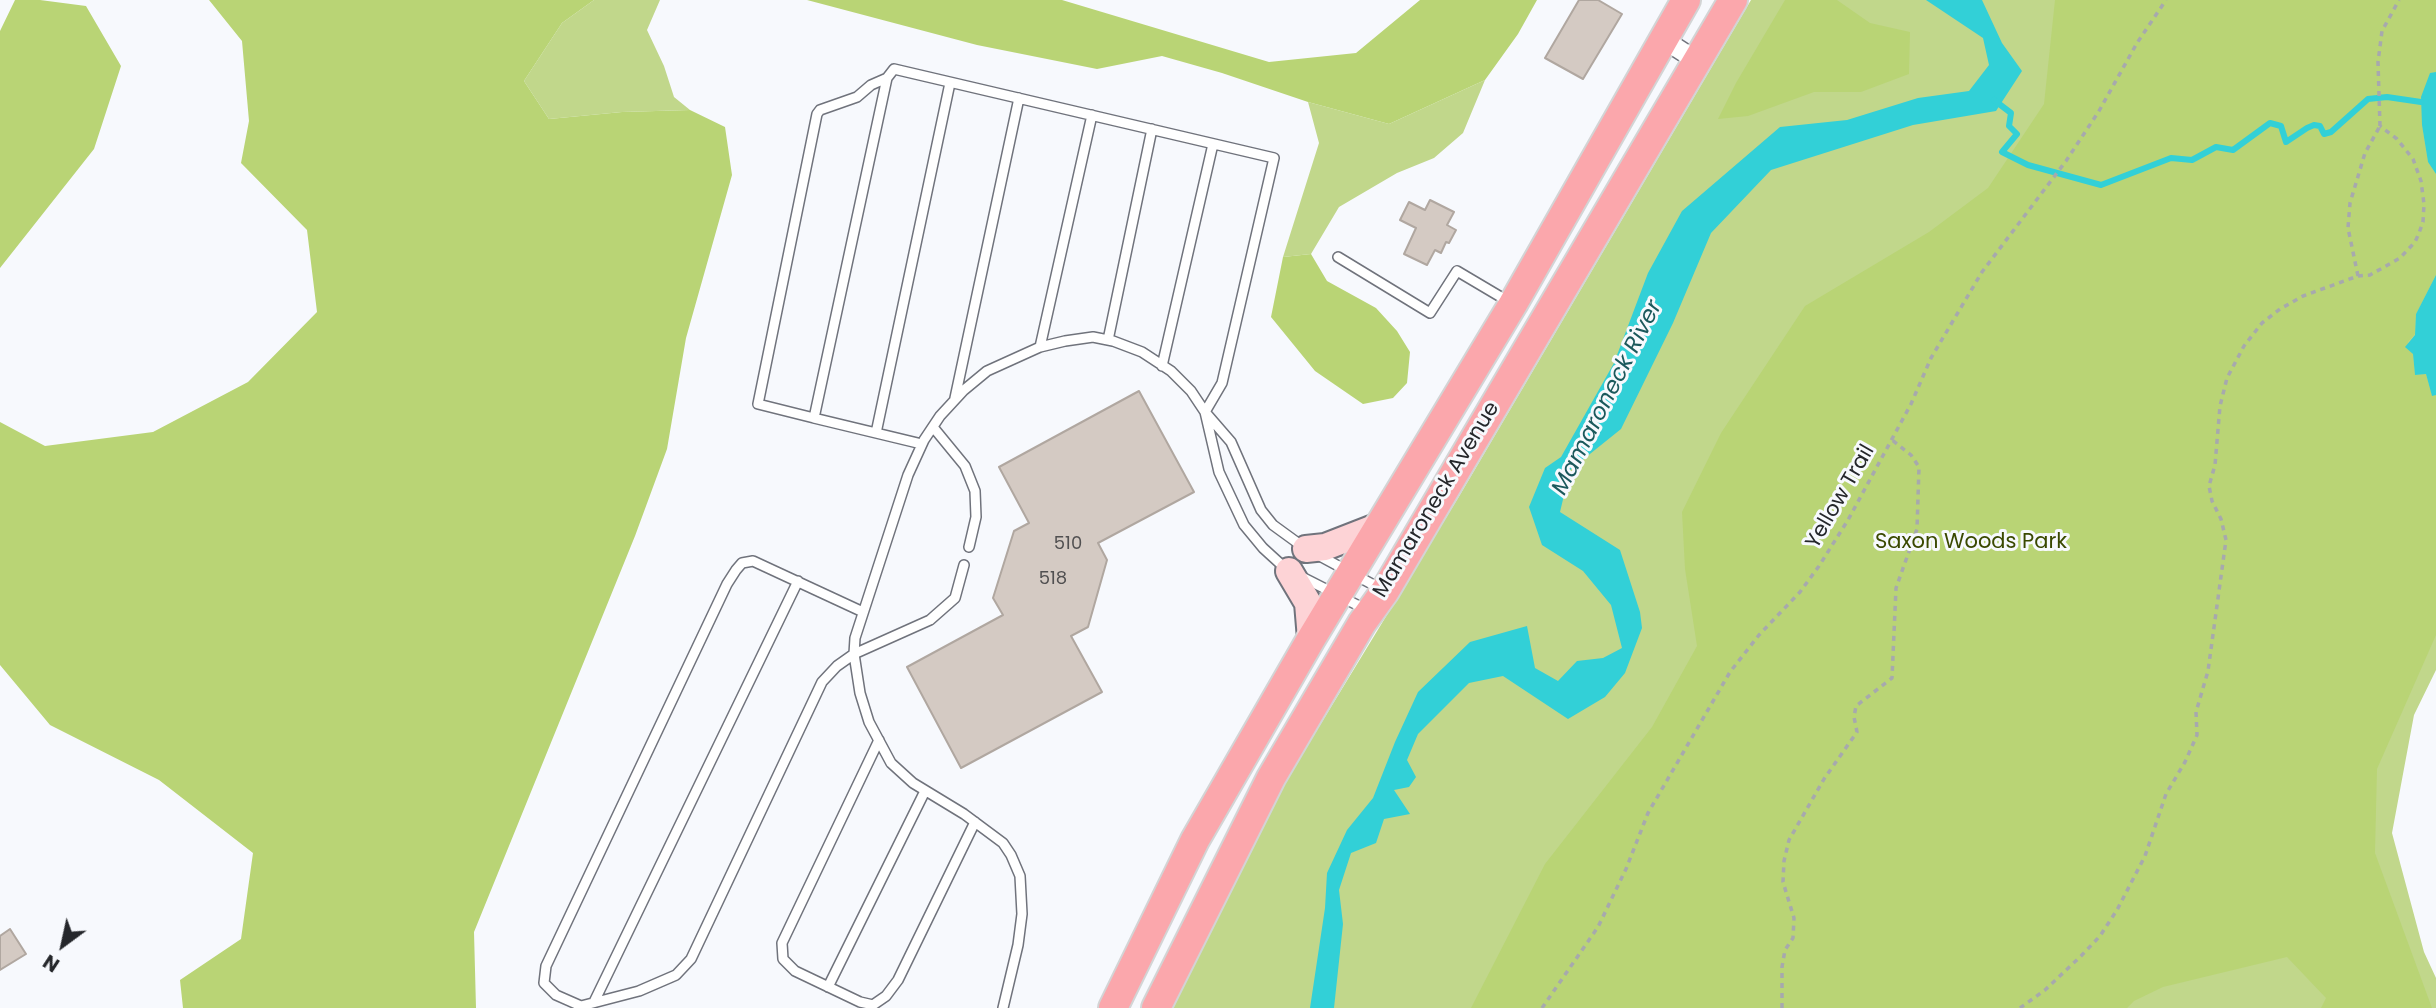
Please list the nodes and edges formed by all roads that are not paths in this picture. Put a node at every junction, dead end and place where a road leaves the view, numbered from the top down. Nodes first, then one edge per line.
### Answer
1 (1686, 0) edge
2 (1733, 0) edge
3 (1663, 39) junction
4 (1697, 61) junction
5 (887, 78) junction
6 (950, 83) junction
7 (1019, 98) junction
8 (1092, 116) junction
9 (1152, 129) junction
10 (1213, 144) junction
11 (1338, 257) dead end
12 (1513, 304) junction
13 (1108, 340) junction
14 (1040, 347) junction
15 (1162, 366) junction
16 (954, 401) junction
17 (1205, 412) junction
18 (814, 418) junction
19 (933, 427) junction
20 (876, 433) junction
21 (922, 444) junction
22 (1379, 526) junction
23 (969, 547) dead end
24 (1306, 549) junction
25 (964, 565) dead end
26 (1289, 571) junction
27 (798, 581) junction
28 (1345, 584) junction
29 (1377, 601) junction
30 (863, 612) junction
31 (1311, 639) junction
32 (854, 654) junction
33 (879, 740) junction
34 (925, 791) junction
35 (975, 822) junction
36 (828, 987) junction
37 (594, 1002) junction
38 (1003, 1008) edge
39 (1113, 1008) edge
40 (1156, 1008) edge

1 - 3 main road, Mamaroneck Avenue
2 - 4 main road, Mamaroneck Avenue
3 - 4 street
3 - 12 main road, Mamaroneck Avenue
4 - 29 main road, Mamaroneck Avenue
5 - 6 lane
5 - 18 lane
5 - 18 lane
6 - 7 lane
6 - 20 lane
7 - 8 lane
7 - 16 lane
8 - 9 lane
8 - 14 lane
9 - 10 lane
9 - 13 lane
10 - 15 lane
10 - 17 lane
11 - 12 lane
12 - 22 main road, Mamaroneck Avenue
13 - 14 lane
13 - 15 lane
14 - 16 lane
15 - 17 lane
16 - 19 lane
17 - 24 lane
17 - 26 lane
18 - 20 lane
19 - 21 lane
19 - 23 lane
20 - 21 lane
21 - 30 lane
22 - 24 main road
22 - 28 main road, Mamaroneck Avenue
24 - 28 lane
25 - 32 lane
26 - 28 lane
26 - 31 main road
27 - 30 lane
27 - 37 lane
27 - 37 lane
28 - 29 lane
28 - 29 lane
28 - 31 main road, Mamaroneck Avenue
29 - 40 main road, Mamaroneck Avenue
30 - 32 lane
31 - 39 main road, Mamaroneck Avenue
32 - 33 lane
32 - 37 lane
33 - 34 lane
33 - 36 lane
34 - 35 lane
34 - 36 lane
35 - 36 lane
35 - 38 lane

